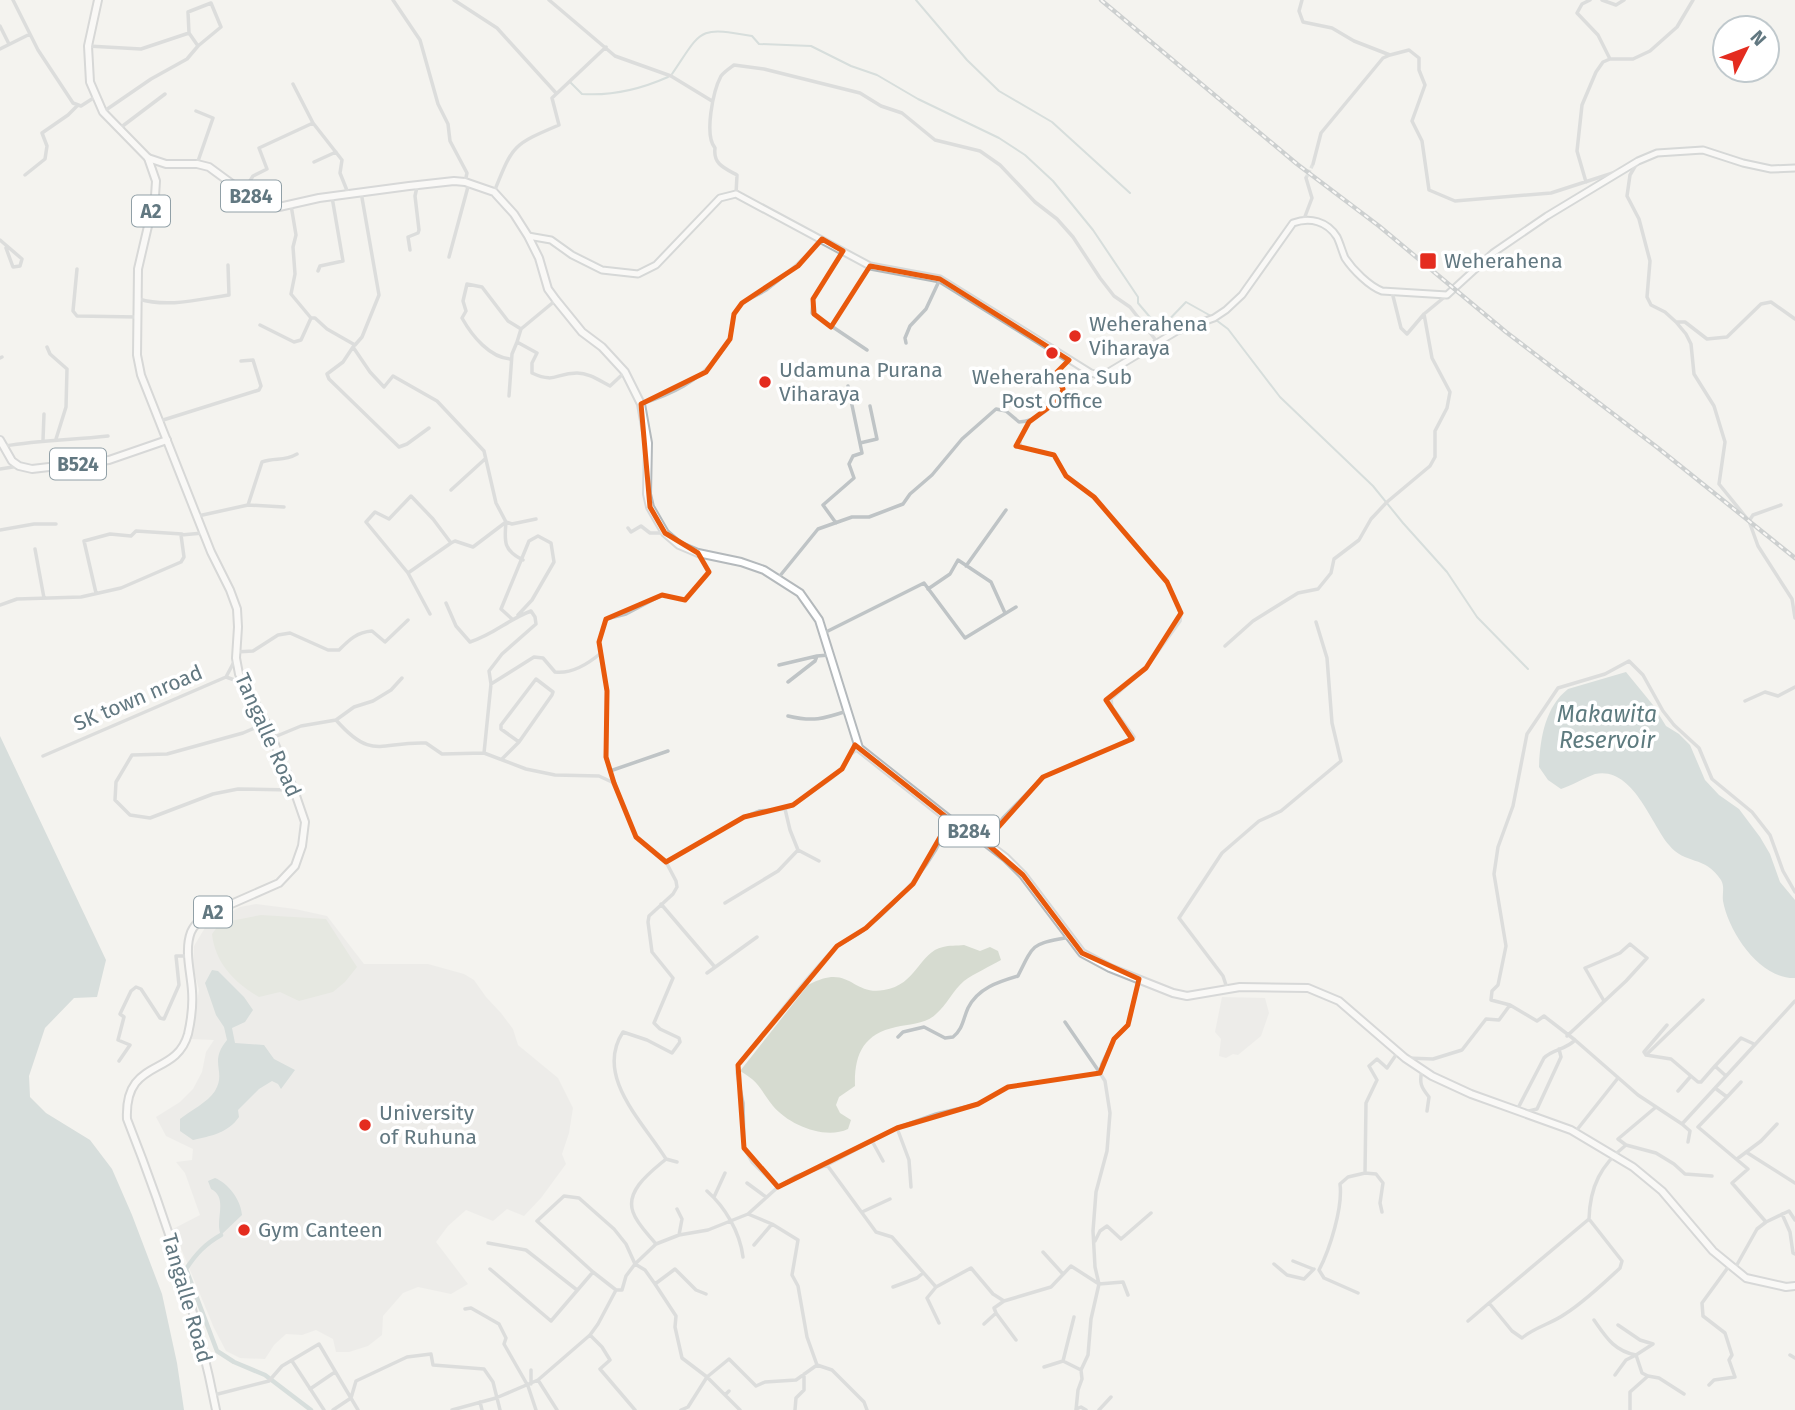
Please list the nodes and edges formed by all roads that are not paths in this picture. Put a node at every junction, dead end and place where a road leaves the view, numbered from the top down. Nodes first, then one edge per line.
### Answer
1 (13, 0) edge
2 (98, 0) edge
3 (393, 0) edge
4 (454, 0) edge
5 (549, 0) edge
6 (1301, 0) edge
7 (1602, 0) edge
8 (1624, 0) edge
9 (1693, 0) edge
10 (1587, 1) edge
11 (0, 26) edge
12 (189, 33) junction
13 (30, 34) junction
14 (9, 44) junction
15 (88, 46) junction
16 (198, 46) junction
17 (606, 47) junction
18 (0, 50) edge
19 (1390, 55) junction
20 (1610, 59) junction
21 (293, 84) dead end
22 (556, 93) junction
23 (165, 94) dead end
24 (95, 97) junction
25 (712, 101) junction
26 (77, 106) junction
27 (195, 111) dead end
28 (103, 112) junction
29 (313, 123) junction
30 (119, 129) junction
31 (336, 152) junction
32 (148, 158) junction
33 (1638, 161) junction
34 (314, 162) dead end
35 (197, 164) junction
36 (1313, 164) tunnel mouth
37 (1628, 167) junction
38 (1795, 168) edge
39 (25, 175) dead end
40 (1306, 178) tunnel mouth
41 (1586, 182) junction
42 (467, 183) junction
43 (418, 185) junction
44 (243, 192) junction
45 (361, 192) junction
46 (494, 192) junction
47 (736, 194) junction
48 (349, 195) junction
49 (332, 197) junction
50 (290, 205) junction
51 (1304, 219) junction
52 (528, 236) junction
53 (822, 239) junction
54 (0, 240) edge
55 (6, 248) junction
56 (410, 250) dead end
57 (844, 251) junction
58 (449, 257) dead end
59 (228, 265) dead end
60 (870, 266) junction
61 (77, 270) dead end
62 (318, 271) dead end
63 (940, 279) junction
64 (1392, 292) junction
65 (1447, 295) junction
66 (137, 298) junction
67 (556, 300) junction
68 (1424, 314) junction
69 (137, 317) junction
70 (311, 318) junction
71 (1795, 319) edge
72 (1676, 322) junction
73 (260, 325) dead end
74 (832, 325) junction
75 (522, 329) junction
76 (517, 342) junction
77 (906, 343) dead end
78 (1158, 343) junction
79 (354, 346) junction
80 (47, 347) dead end
81 (867, 350) dead end
82 (511, 359) junction
83 (1069, 360) junction
84 (242, 361) dead end
85 (625, 372) junction
86 (848, 386) dead end
87 (509, 396) dead end
88 (641, 404) junction
89 (870, 406) dead end
90 (44, 414) dead end
91 (160, 421) junction
92 (1028, 422) junction
93 (429, 428) dead end
94 (108, 436) dead end
95 (56, 439) junction
96 (167, 439) junction
97 (43, 440) junction
98 (860, 443) junction
99 (2, 444) edge
100 (298, 454) dead end
101 (485, 459) junction
102 (19, 467) junction
103 (0, 469) edge
104 (451, 490) dead end
105 (248, 505) junction
106 (1781, 505) dead end
107 (284, 507) dead end
108 (1006, 510) dead end
109 (198, 516) junction
110 (536, 519) dead end
111 (1749, 521) junction
112 (506, 522) junction
113 (836, 523) junction
114 (56, 524) dead end
115 (628, 528) dead end
116 (0, 530) edge
117 (204, 533) junction
118 (665, 533) junction
119 (182, 534) junction
120 (451, 543) junction
121 (35, 549) dead end
122 (698, 553) junction
123 (523, 560) junction
124 (966, 566) junction
125 (408, 573) junction
126 (779, 577) junction
127 (928, 589) junction
128 (96, 593) junction
129 (44, 598) junction
130 (446, 603) dead end
131 (0, 605) edge
132 (1016, 607) dead end
133 (1005, 613) junction
134 (430, 614) dead end
135 (514, 618) junction
136 (1795, 618) edge
137 (408, 620) dead end
138 (1316, 622) dead end
139 (822, 634) junction
140 (1225, 646) dead end
141 (601, 653) junction
142 (236, 655) junction
143 (829, 655) junction
144 (817, 656) junction
145 (779, 665) dead end
146 (226, 677) junction
147 (402, 678) dead end
148 (788, 682) dead end
149 (243, 683) junction
150 (491, 684) junction
151 (1795, 687) edge
152 (1745, 701) dead end
153 (847, 711) junction
154 (788, 716) dead end
155 (336, 720) junction
156 (266, 723) junction
157 (272, 738) junction
158 (519, 742) junction
159 (859, 748) junction
160 (668, 751) dead end
161 (484, 753) junction
162 (43, 756) dead end
163 (502, 759) junction
164 (610, 771) junction
165 (614, 783) junction
166 (294, 790) junction
167 (785, 809) junction
168 (950, 820) junction
169 (985, 842) junction
170 (799, 850) junction
171 (819, 861) dead end
172 (666, 862) junction
173 (1795, 892) edge
174 (725, 903) dead end
175 (661, 904) junction
176 (757, 937) dead end
177 (1069, 937) junction
178 (189, 956) junction
179 (714, 966) junction
180 (707, 973) dead end
181 (1139, 979) junction
182 (1227, 988) junction
183 (1703, 1000) dead end
184 (1604, 1001) dead end
185 (1795, 1001) edge
186 (1510, 1006) junction
187 (1065, 1022) dead end
188 (1667, 1025) dead end
189 (1567, 1035) junction
190 (898, 1037) dead end
191 (1575, 1040) junction
192 (1755, 1045) junction
193 (1559, 1049) junction
194 (1398, 1052) junction
195 (1646, 1055) junction
196 (1405, 1058) junction
197 (120, 1061) dead end
198 (1715, 1066) junction
199 (1422, 1070) junction
200 (1100, 1073) junction
201 (1691, 1076) junction
202 (1726, 1076) junction
203 (1618, 1078) junction
204 (1741, 1082) dead end
205 (1715, 1088) junction
206 (1678, 1091) dead end
207 (1727, 1097) junction
208 (1656, 1107) junction
209 (1517, 1110) junction
210 (1427, 1111) dead end
211 (1525, 1112) junction
212 (1682, 1124) junction
213 (1777, 1124) dead end
214 (897, 1128) junction
215 (1575, 1132) junction
216 (872, 1140) junction
217 (1688, 1142) dead end
218 (1626, 1144) junction
219 (1746, 1152) junction
220 (1613, 1155) junction
221 (666, 1159) junction
222 (1737, 1160) junction
223 (883, 1161) dead end
224 (677, 1162) dead end
225 (827, 1165) junction
226 (1365, 1172) junction
227 (725, 1173) dead end
228 (1712, 1176) dead end
229 (747, 1183) dead end
230 (1795, 1183) edge
231 (911, 1186) dead end
232 (778, 1187) junction
233 (707, 1191) dead end
234 (713, 1197) junction
235 (766, 1197) junction
236 (890, 1199) dead end
237 (677, 1209) dead end
238 (862, 1212) junction
239 (1382, 1212) dead end
240 (1151, 1213) dead end
241 (748, 1214) junction
242 (1782, 1214) junction
243 (1588, 1219) junction
244 (1795, 1220) edge
245 (731, 1222) junction
246 (1766, 1222) junction
247 (772, 1224) junction
248 (679, 1235) junction
249 (488, 1243) dead end
250 (1094, 1243) junction
251 (656, 1244) junction
252 (754, 1245) dead end
253 (1043, 1252) dead end
254 (1795, 1254) edge
255 (743, 1257) dead end
256 (1293, 1261) dead end
257 (635, 1264) junction
258 (1274, 1264) dead end
259 (1731, 1268) junction
260 (490, 1269) dead end
261 (1316, 1270) junction
262 (593, 1272) junction
263 (923, 1273) junction
264 (1063, 1274) junction
265 (1795, 1277) edge
266 (655, 1284) junction
267 (1099, 1284) junction
268 (894, 1287) dead end
269 (936, 1287) junction
270 (1794, 1287) edge
271 (577, 1290) junction
272 (616, 1290) junction
273 (1358, 1293) dead end
274 (706, 1294) dead end
275 (1128, 1295) dead end
276 (1003, 1301) junction
277 (1489, 1303) junction
278 (465, 1309) dead end
279 (996, 1313) junction
280 (1074, 1317) dead end
281 (1594, 1320) dead end
282 (1468, 1321) dead end
283 (939, 1323) dead end
284 (984, 1324) dead end
285 (1618, 1325) dead end
286 (590, 1335) junction
287 (1016, 1340) dead end
288 (1636, 1355) junction
289 (292, 1360) junction
290 (1063, 1361) junction
291 (817, 1365) junction
292 (1044, 1367) dead end
293 (531, 1370) dead end
294 (1081, 1370) junction
295 (335, 1372) junction
296 (804, 1374) junction
297 (1615, 1375) dead end
298 (1648, 1376) junction
299 (707, 1377) junction
300 (538, 1380) junction
301 (529, 1385) junction
302 (1709, 1385) dead end
303 (310, 1390) junction
304 (1684, 1394) dead end
305 (214, 1395) junction
306 (1111, 1397) dead end
307 (351, 1398) junction
308 (496, 1398) junction
309 (480, 1402) junction
310 (216, 1410) edge
311 (324, 1410) edge
312 (334, 1410) edge
313 (358, 1410) edge
314 (452, 1410) edge
315 (482, 1410) edge
316 (500, 1410) edge
317 (536, 1410) edge
318 (557, 1410) edge
319 (635, 1410) edge
320 (681, 1410) edge
321 (740, 1410) edge
322 (795, 1410) edge
323 (867, 1410) edge
324 (1077, 1410) edge
325 (1086, 1410) edge
326 (1099, 1410) edge
327 (1630, 1410) edge

1 - 13 street
2 - 15 main road
3 - 42 street
4 - 22 street
5 - 17 street
6 - 19 street
7 - 8 street
9 - 20 street
10 - 20 street
11 - 14 street
12 - 15 street
12 - 16 street
12 - 16 street
13 - 14 street
13 - 26 street
14 - 18 street
15 - 24 main road
16 - 28 street
17 - 22 street
17 - 25 street
19 - 36 street
19 - 41 street
20 - 41 street
21 - 29 street
22 - 46 street
23 - 30 street
24 - 26 street
24 - 28 main road
25 - 47 street
25 - 78 street
26 - 39 street
27 - 35 street
28 - 30 main road
29 - 31 street
29 - 44 street
30 - 32 main road
31 - 34 street
31 - 48 street
32 - 35 main road, B284
32 - 66 main road, Tangalle Road / A2
33 - 37 main road
33 - 38 main road
33 - 72 street
35 - 44 main road, B284
37 - 41 street
37 - 65 main road
40 - 51 street
42 - 43 main road, B284
42 - 46 main road, B284
42 - 58 street
43 - 45 main road, B284
43 - 56 street
44 - 50 main road, B284
45 - 48 main road, B284
45 - 79 street
46 - 52 main road, B284
47 - 52 main road
47 - 53 main road
48 - 49 main road, B284
49 - 50 main road, B284
49 - 62 street
50 - 70 street
51 - 64 main road
51 - 78 main road
52 - 67 main road, B284
53 - 57 main road
53 - 88 street
54 - 55 street
55 - 55 street
57 - 60 main road
57 - 74 street
59 - 66 street
60 - 63 main road
60 - 74 street
61 - 69 street
63 - 77 street
63 - 83 main road
64 - 65 main road
64 - 68 street
65 - 68 street
66 - 69 main road, Tangalle Road / A2
67 - 75 street
67 - 85 main road, B284
68 - 140 street
69 - 91 main road, Tangalle Road / A2
70 - 73 street
70 - 79 street
71 - 72 street
72 - 111 street
74 - 81 street
75 - 76 street
75 - 82 street
76 - 82 street
76 - 85 street
78 - 83 main road
79 - 93 street
79 - 101 street
80 - 95 street
82 - 87 street
83 - 92 street
84 - 91 street
85 - 88 main road, B284
86 - 98 street
88 - 118 main road, B284
89 - 98 street
90 - 97 street
91 - 96 main road, Tangalle Road / A2
92 - 113 street
92 - 169 street
94 - 95 street
95 - 97 street
96 - 102 main road, B524
96 - 109 main road, Tangalle Road / A2
97 - 99 street
98 - 113 street
99 - 102 main road, B524
100 - 105 street
101 - 104 street
101 - 112 street
102 - 103 street
105 - 107 street
105 - 109 street
106 - 111 street
108 - 124 street
109 - 117 main road, Tangalle Road / A2
110 - 112 street
111 - 136 street
112 - 120 street
112 - 123 street
113 - 126 street
114 - 116 street
115 - 118 street
117 - 119 street
117 - 142 main road, Tangalle Road / A2
118 - 122 main road
119 - 128 street
119 - 128 street
120 - 125 street
120 - 125 street
121 - 129 street
122 - 126 main road
122 - 141 street
123 - 135 street
123 - 135 street
124 - 127 street
124 - 133 street
125 - 134 street
126 - 139 main road
127 - 133 street
127 - 139 street
128 - 129 street
129 - 131 street
130 - 135 street
132 - 133 street
135 - 150 street
137 - 142 street
138 - 182 street
139 - 143 main road
141 - 150 street
141 - 164 street
142 - 146 street, SK town nroad
142 - 149 main road, Tangalle Road / A2
143 - 144 street
143 - 153 main road
144 - 145 street
144 - 148 street
146 - 149 street
146 - 162 street, SK town nroad
147 - 155 street
149 - 156 main road, Tangalle Road / A2
150 - 161 street
151 - 152 street
153 - 154 street
153 - 159 main road
155 - 157 street
155 - 161 street
156 - 157 main road, Tangalle Road / A2
156 - 166 street
157 - 166 main road, Tangalle Road / A2
158 - 158 street
158 - 163 street
159 - 167 street
159 - 168 main road, B284
160 - 164 street
161 - 163 street
163 - 165 street
164 - 165 street
165 - 172 street
166 - 178 main road, Tangalle Road / A2
167 - 170 street
167 - 172 street
168 - 169 main road, B284
168 - 232 street
169 - 177 main road, B284
170 - 171 street
170 - 174 street
172 - 175 street
173 - 186 street
175 - 179 street
175 - 221 street
176 - 179 street
177 - 181 main road, B284
177 - 190 street
178 - 197 street
178 - 305 main road, Tangalle Road / A2
179 - 180 street
181 - 182 main road, B284
181 - 200 street
182 - 194 main road, B284
183 - 195 street
184 - 189 street
185 - 192 street
186 - 189 street
186 - 196 street
187 - 200 street
188 - 195 street
189 - 191 street
191 - 193 street
191 - 203 street
192 - 198 street
192 - 202 street
193 - 209 street
193 - 211 street
194 - 196 main road, B284
194 - 226 street
195 - 201 street
196 - 199 main road, B284
198 - 201 street
198 - 202 street
199 - 209 main road, B284
199 - 210 street
200 - 214 street
200 - 250 street
201 - 206 street
202 - 205 street
203 - 208 street
203 - 215 street
204 - 207 street
205 - 207 street
205 - 212 street
207 - 222 street
208 - 212 street
208 - 218 street
209 - 211 main road, B284
211 - 215 main road, B284
212 - 217 street
213 - 219 street
214 - 216 street
214 - 231 street
215 - 220 main road, B284
216 - 223 street
216 - 225 street
218 - 220 street
218 - 228 street
219 - 222 street
219 - 230 street
220 - 243 street
220 - 259 main road, B284
221 - 224 street
221 - 251 street
222 - 246 street
225 - 232 street
225 - 238 street
226 - 239 street
226 - 261 street
227 - 234 street
229 - 235 street
232 - 235 street
233 - 234 street
234 - 245 street
235 - 241 street
236 - 238 street
237 - 248 street
238 - 263 street
240 - 250 street
241 - 245 street
241 - 247 street
242 - 244 street
242 - 246 street
242 - 254 street
243 - 277 street
243 - 277 street
245 - 248 street
245 - 255 street
246 - 259 street
247 - 252 street
247 - 291 street
248 - 251 street
249 - 271 street
250 - 267 street
251 - 257 street
253 - 264 street
256 - 261 street
257 - 262 street
257 - 266 street
257 - 272 street
258 - 261 street
259 - 270 main road, B284
259 - 302 street
260 - 271 street
261 - 273 street
262 - 271 street
262 - 272 street
263 - 268 street
263 - 269 street
264 - 267 street
264 - 276 street
265 - 270 street
266 - 274 street
266 - 299 street
267 - 275 street
267 - 294 street
269 - 276 street
269 - 283 street
272 - 286 street
276 - 279 street
277 - 282 street
278 - 301 street
279 - 284 street
279 - 287 street
280 - 290 street
281 - 288 street
285 - 288 street
286 - 300 street
286 - 319 street
288 - 297 street
288 - 298 street
289 - 295 street
289 - 303 street
289 - 305 street
290 - 292 street
290 - 294 street
291 - 296 street
291 - 323 street
293 - 301 street
294 - 324 street
295 - 303 street
295 - 307 street
296 - 299 street
296 - 322 street
298 - 304 street
298 - 327 street
299 - 320 street
299 - 321 street
300 - 301 street
300 - 318 street
301 - 308 street
301 - 317 street
303 - 311 street
305 - 310 main road, Tangalle Road / A2
306 - 326 street
307 - 308 street
307 - 312 street
307 - 313 street
308 - 309 street
308 - 316 street
309 - 314 street
309 - 315 street
324 - 325 street

